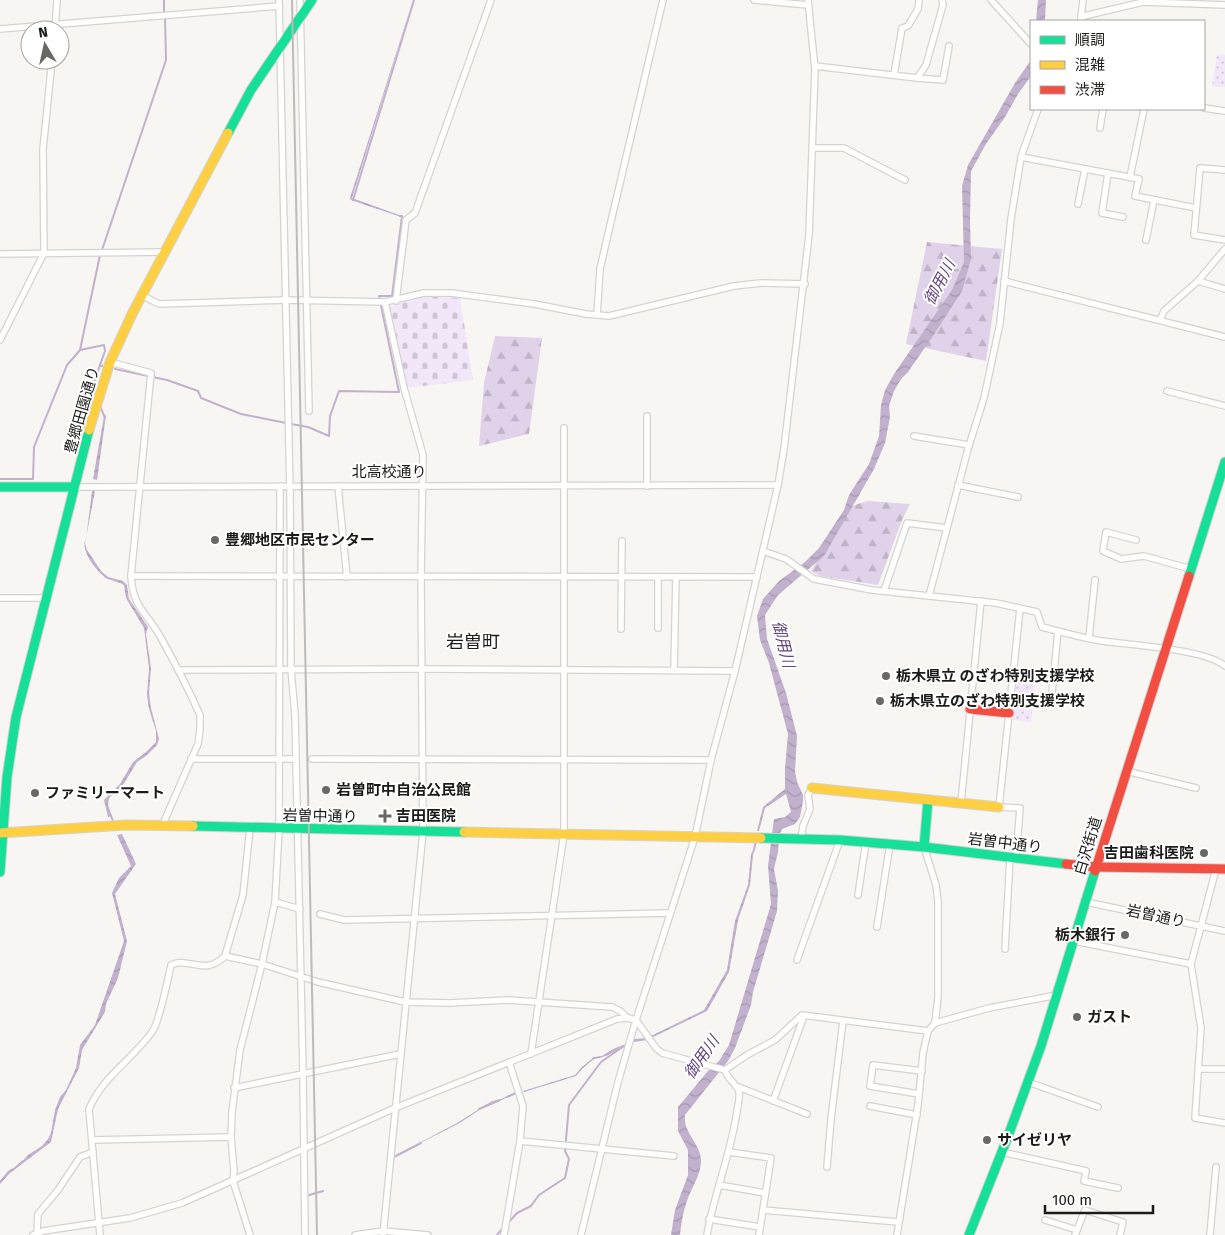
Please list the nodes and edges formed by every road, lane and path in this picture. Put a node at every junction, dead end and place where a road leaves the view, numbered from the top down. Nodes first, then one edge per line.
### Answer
1 (57, 0) edge
2 (300, 0) edge
3 (312, 0) edge
4 (491, 0) edge
5 (662, 0) edge
6 (754, 0) edge
7 (919, 0) edge
8 (942, 0) edge
9 (991, 0) edge
10 (1083, 0) edge
11 (1162, 1) edge
12 (1205, 2) edge
13 (279, 3) edge
14 (808, 3) edge
15 (1125, 3) edge
16 (1225, 5) edge
17 (300, 16) junction
18 (56, 20) edge
19 (1080, 20) edge
20 (70, 25) edge
21 (20, 28) edge
22 (0, 29) edge
23 (1030, 43) edge
24 (280, 46) junction
25 (949, 46) dead end
26 (814, 66) junction
27 (51, 70) edge
28 (894, 75) junction
29 (917, 78) junction
30 (1205, 108) edge
31 (1038, 110) edge
32 (1103, 110) edge
33 (1144, 110) edge
34 (1225, 112) edge
35 (1100, 128) dead end
36 (812, 148) junction
37 (1021, 157) junction
38 (1085, 169) junction
39 (1225, 170) edge
40 (1108, 173) junction
41 (1130, 177) junction
42 (906, 180) dead end
43 (1154, 200) junction
44 (1078, 204) dead end
45 (1196, 208) junction
46 (1123, 217) dead end
47 (1146, 240) dead end
48 (1225, 240) edge
49 (1225, 250) edge
50 (165, 252) junction
51 (44, 253) junction
52 (0, 254) edge
53 (1004, 280) junction
54 (1198, 281) junction
55 (805, 284) junction
56 (1225, 289) edge
57 (142, 295) junction
58 (286, 300) junction
59 (307, 300) junction
60 (396, 301) junction
61 (385, 302) junction
62 (598, 315) junction
63 (1160, 320) junction
64 (1225, 337) edge
65 (0, 340) edge
66 (110, 362) junction
67 (1167, 391) dead end
68 (1225, 406) edge
69 (309, 411) dead end
70 (647, 416) dead end
71 (564, 428) dead end
72 (914, 436) dead end
73 (969, 445) junction
74 (1225, 462) edge
75 (778, 485) junction
76 (958, 485) junction
77 (74, 486) junction
78 (139, 486) junction
79 (280, 486) junction
80 (290, 486) junction
81 (338, 486) junction
82 (423, 486) junction
83 (648, 486) junction
84 (0, 487) edge
85 (564, 487) junction
86 (1018, 497) dead end
87 (947, 528) junction
88 (1136, 540) dead end
89 (622, 541) dead end
90 (763, 552) junction
91 (1191, 569) junction
92 (131, 576) junction
93 (279, 577) junction
94 (290, 577) junction
95 (346, 577) junction
96 (421, 577) junction
97 (622, 577) junction
98 (658, 577) junction
99 (676, 577) junction
100 (757, 577) junction
101 (564, 578) junction
102 (1095, 580) dead end
103 (884, 591) junction
104 (929, 596) junction
105 (0, 598) edge
106 (45, 598) junction
107 (981, 601) junction
108 (1020, 609) junction
109 (658, 628) dead end
110 (621, 629) dead end
111 (1058, 631) junction
112 (1088, 638) junction
113 (1166, 649) junction
114 (1225, 666) edge
115 (279, 669) junction
116 (291, 669) junction
117 (422, 669) junction
118 (564, 669) junction
119 (178, 670) junction
120 (674, 670) junction
121 (735, 671) junction
122 (1051, 702) dead end
123 (970, 709) junction
124 (1009, 713) junction
125 (191, 759) junction
126 (296, 759) junction
127 (312, 759) dead end
128 (279, 760) junction
129 (423, 760) junction
130 (564, 760) junction
131 (711, 760) junction
132 (1126, 772) junction
133 (812, 788) joint
134 (1196, 788) dead end
135 (928, 800) junction
136 (961, 803) junction
137 (999, 807) junction
138 (162, 826) junction
139 (250, 828) junction
140 (280, 829) junction
141 (297, 830) junction
142 (423, 832) junction
143 (1, 833) edge
144 (564, 834) junction
145 (695, 837) junction
146 (801, 839) junction
147 (840, 840) junction
148 (866, 842) junction
149 (890, 844) junction
150 (924, 847) junction
151 (1013, 857) junction
152 (1096, 867) junction
153 (1220, 869) edge
154 (0, 872) edge
155 (858, 895) dead end
156 (275, 902) junction
157 (1086, 902) junction
158 (300, 909) junction
159 (670, 913) junction
160 (320, 914) dead end
161 (552, 915) junction
162 (414, 919) junction
163 (1200, 926) junction
164 (877, 927) dead end
165 (1225, 931) edge
166 (1074, 941) junction
167 (1005, 949) dead end
168 (225, 956) junction
169 (797, 960) dead end
170 (262, 964) junction
171 (1191, 964) junction
172 (301, 975) junction
173 (1057, 995) junction
174 (405, 1002) junction
175 (539, 1002) junction
176 (804, 1016) junction
177 (628, 1018) junction
178 (636, 1020) junction
179 (844, 1021) junction
180 (935, 1022) junction
181 (928, 1031) junction
182 (400, 1054) junction
183 (531, 1054) junction
184 (509, 1062) junction
185 (1225, 1068) edge
186 (1199, 1069) junction
187 (725, 1070) junction
188 (922, 1071) junction
189 (303, 1074) junction
190 (1028, 1082) junction
191 (736, 1086) junction
192 (234, 1088) junction
193 (920, 1094) junction
194 (773, 1101) junction
195 (870, 1106) dead end
196 (1098, 1107) dead end
197 (395, 1108) junction
198 (807, 1114) dead end
199 (917, 1115) junction
200 (1225, 1122) edge
201 (231, 1136) junction
202 (92, 1140) junction
203 (520, 1141) junction
204 (601, 1149) junction
205 (303, 1150) junction
206 (93, 1152) junction
207 (729, 1152) junction
208 (1002, 1152) junction
209 (674, 1156) dead end
210 (827, 1167) dead end
211 (1216, 1167) dead end
212 (233, 1181) junction
213 (719, 1185) junction
214 (1118, 1188) dead end
215 (765, 1192) junction
216 (763, 1210) junction
217 (709, 1219) junction
218 (1045, 1220) dead end
219 (898, 1222) junction
220 (99, 1223) junction
221 (760, 1227) junction
222 (1076, 1232) edge
223 (39, 1233) edge
224 (383, 1233) edge
225 (100, 1235) edge
226 (250, 1235) edge
227 (304, 1235) edge
228 (355, 1235) edge
229 (428, 1235) edge
230 (504, 1235) edge
231 (581, 1235) edge
232 (707, 1235) edge
233 (759, 1235) edge
234 (897, 1235) edge
235 (969, 1235) edge
236 (1120, 1235) edge
237 (1210, 1235) edge

1 - 18 street
2 - 17 street
3 - 17 street, 豊郷田園通り
4 - 60 street
5 - 62 street
6 - 14 street
7 - 28 street
8 - 29 street
9 - 23 street
10 - 19 street
11 - 12 street
11 - 15 street
12 - 16 street
13 - 20 street
13 - 24 street
14 - 26 street
15 - 19 street
17 - 24 street, 豊郷田園通り
17 - 59 street
21 - 22 street
24 - 50 street, 豊郷田園通り
24 - 58 street
25 - 29 street
26 - 28 street
26 - 36 street
27 - 51 street
28 - 29 street
30 - 34 street
31 - 37 street
32 - 35 street
33 - 41 street
36 - 42 street
36 - 55 street
37 - 38 street
37 - 53 street
38 - 40 street
38 - 44 street
39 - 45 street
40 - 41 street
40 - 46 street
41 - 43 street
43 - 45 street
43 - 47 street
45 - 48 street
49 - 54 street
50 - 51 street
50 - 57 street, 豊郷田園通り
51 - 52 street
51 - 65 street
53 - 63 street
53 - 73 street
54 - 56 street
54 - 63 street
55 - 62 street
55 - 75 street
57 - 58 street
57 - 66 street, 豊郷田園通り
58 - 59 street
58 - 80 street
59 - 61 street
59 - 69 street
60 - 61 street
60 - 62 street
61 - 82 street
63 - 64 street
66 - 77 street, 豊郷田園通り
66 - 78 street
67 - 68 street
70 - 83 street
71 - 85 street
72 - 73 street
73 - 76 street
74 - 91 street, 白沢街道
75 - 83 street, 北高校通り
75 - 90 street
76 - 86 street
76 - 87 street
77 - 78 street, 北高校通り
77 - 84 street, 北高校通り
77 - 106 street, 豊郷田園通り
78 - 79 street, 北高校通り
78 - 92 street
79 - 80 street, 北高校通り
79 - 93 street
80 - 81 street, 北高校通り
80 - 94 street
81 - 82 street, 北高校通り
81 - 95 street
82 - 85 street, 北高校通り
82 - 96 street
83 - 85 street, 北高校通り
85 - 101 street
87 - 103 street
87 - 104 street
88 - 91 street
89 - 97 street
90 - 100 street
90 - 103 street
91 - 113 street, 白沢街道
92 - 93 street
92 - 119 street
93 - 94 street
93 - 115 street
94 - 95 street
94 - 116 street
95 - 96 street
96 - 101 street
96 - 117 street
97 - 98 street
97 - 101 street
97 - 110 street
98 - 99 street
98 - 109 street
99 - 100 street
99 - 120 street
100 - 121 street
101 - 118 street
102 - 112 street
103 - 104 street
104 - 107 street
105 - 106 street
106 - 143 street, 豊郷田園通り
107 - 108 street
107 - 123 street
108 - 111 street
108 - 124 street
111 - 112 street
111 - 122 street
112 - 113 street
113 - 114 street
113 - 132 street, 白沢街道
115 - 116 street
115 - 119 street
115 - 128 street
116 - 117 street
116 - 126 street
117 - 118 street
117 - 129 street
118 - 120 street
118 - 130 street
119 - 125 street
120 - 121 street
121 - 131 street
123 - 124 street
123 - 136 street
124 - 137 street
125 - 128 street
125 - 138 street
126 - 128 street
126 - 141 street
127 - 129 street
128 - 140 street
129 - 130 street
129 - 142 street
130 - 131 street
130 - 144 street
131 - 145 street
132 - 134 street
132 - 152 street, 白沢街道
133 - 135 street
133 - 146 street
135 - 136 street
135 - 150 street
136 - 137 street
137 - 151 street
138 - 139 street, 岩曽中通り
138 - 143 street, 岩曽中通り
139 - 140 street, 岩曽中通り
139 - 168 street
140 - 141 street, 岩曽中通り
140 - 156 street
141 - 142 street, 岩曽中通り
141 - 158 street
142 - 144 street, 岩曽中通り
142 - 162 street
143 - 154 street, 豊郷田園通り
144 - 145 street, 岩曽中通り
144 - 161 street
145 - 146 street, 岩曽中通り
145 - 159 street
146 - 147 street, 岩曽中通り
147 - 148 street, 岩曽中通り
147 - 169 street
148 - 149 street, 岩曽中通り
148 - 155 street
149 - 150 street, 岩曽中通り
149 - 164 street
150 - 151 street, 岩曽中通り
150 - 180 street
151 - 152 street, 岩曽中通り
151 - 167 street
152 - 153 street, 岩曽中通り
152 - 157 street, 白沢街道
153 - 163 street
156 - 158 street
156 - 170 street
157 - 163 street, 岩曽通り
157 - 166 street, 白沢街道
158 - 172 street
159 - 161 street
159 - 178 street
160 - 162 street
161 - 162 street
161 - 175 street
162 - 174 street
163 - 165 street, 岩曽通り
163 - 171 street
166 - 171 street
166 - 173 street, 白沢街道
168 - 170 street
168 - 202 street
170 - 172 street
170 - 192 street
171 - 186 street
172 - 174 street
172 - 189 street
173 - 180 street
173 - 190 street, 白沢街道
174 - 175 street
174 - 182 street
175 - 177 street
175 - 183 street
176 - 179 street
176 - 187 street
176 - 194 street
177 - 178 street
177 - 183 street
178 - 187 street
178 - 204 street
179 - 181 street
179 - 210 street
180 - 181 street
181 - 188 street
182 - 189 street
182 - 197 street
183 - 184 street
184 - 197 street
184 - 203 street
185 - 186 street
186 - 200 street
187 - 191 street
188 - 193 street
188 - 193 street
189 - 192 street
189 - 205 street
190 - 196 street
190 - 208 street, 白沢街道
191 - 194 street
191 - 207 street
192 - 201 street
193 - 199 street
194 - 198 street
195 - 199 street
197 - 205 street
197 - 224 street
199 - 219 street
201 - 202 street
201 - 212 street
202 - 206 street
203 - 204 street
203 - 230 street
204 - 209 street
204 - 231 street
205 - 212 street
205 - 227 street
206 - 220 street
206 - 223 street
207 - 213 street
207 - 215 street
208 - 214 street
208 - 235 street, 白沢街道
211 - 237 street
212 - 220 street
212 - 226 street
213 - 215 street
213 - 217 street
215 - 216 street
216 - 219 street
216 - 221 street
217 - 221 street
217 - 232 street
218 - 222 street
219 - 234 street
220 - 223 street
220 - 225 street
221 - 233 street
222 - 236 street
224 - 228 street
224 - 229 street

